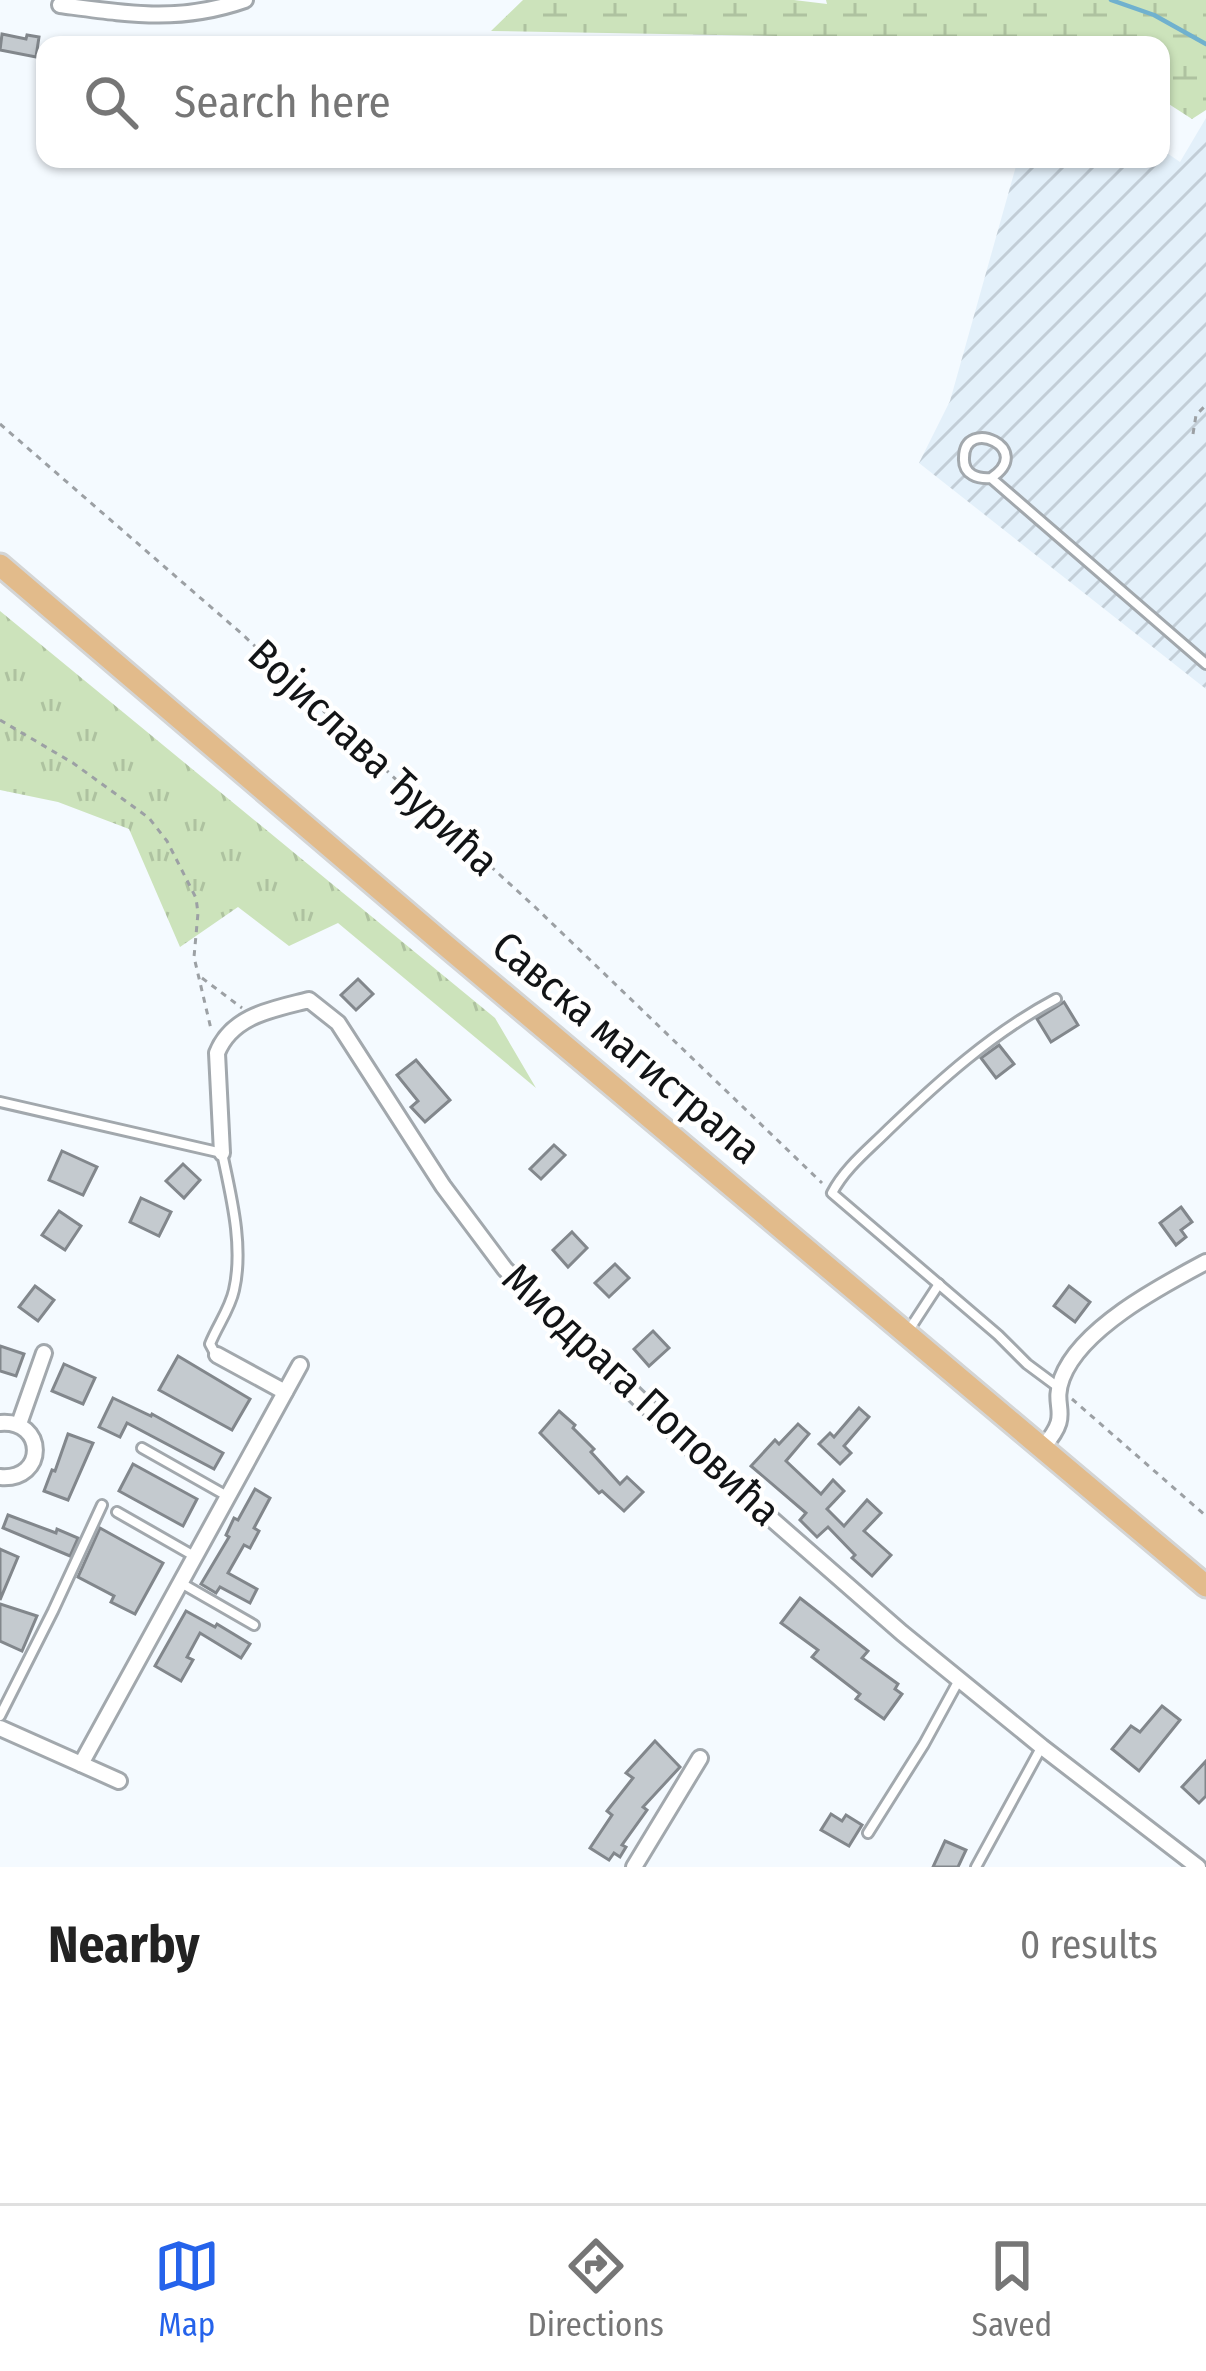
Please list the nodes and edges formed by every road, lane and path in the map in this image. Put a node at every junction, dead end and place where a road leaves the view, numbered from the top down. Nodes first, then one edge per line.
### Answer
1 (245, 0) edge
2 (60, 5) dead end
3 (1206, 405) edge
4 (0, 424) edge
5 (1193, 434) dead end
6 (991, 478) junction
7 (0, 565) edge
8 (1206, 664) edge
9 (0, 720) edge
10 (198, 974) junction
11 (1056, 999) dead end
12 (254, 1014) junction
13 (217, 1053) junction
14 (0, 1102) edge
15 (222, 1153) junction
16 (832, 1192) junction
17 (1206, 1262) edge
18 (939, 1284) junction
19 (907, 1334) junction
20 (44, 1353) dead end
21 (218, 1355) joint
22 (300, 1365) dead end
23 (1059, 1388) junction
24 (285, 1392) junction
25 (0, 1423) edge
26 (19, 1424) junction
27 (1043, 1447) junction
28 (142, 1448) dead end
29 (0, 1478) edge
30 (227, 1496) junction
31 (102, 1505) dead end
32 (117, 1512) dead end
33 (1206, 1516) edge
34 (195, 1556) junction
35 (180, 1582) junction
36 (1206, 1586) edge
37 (254, 1625) dead end
38 (959, 1680) junction
39 (0, 1716) edge
40 (0, 1728) edge
41 (1042, 1747) junction
42 (700, 1758) dead end
43 (81, 1764) junction
44 (119, 1780) dead end
45 (868, 1833) dead end
46 (634, 1867) edge
47 (976, 1867) edge
48 (1198, 1867) edge

1 - 2 street
3 - 5 path
4 - 16 path, Војислава Ђурића
6 - 6 lane
6 - 8 lane
7 - 19 main road, Савска магистрала
9 - 10 path
10 - 12 path
10 - 13 path
11 - 16 lane
12 - 13 street
12 - 38 street, Миодрага Поповића
13 - 15 street
14 - 15 lane
15 - 21 lane
16 - 18 lane
17 - 23 street
18 - 19 lane
18 - 23 lane
19 - 27 main road, Савска магистрала
20 - 26 street
21 - 24 street
22 - 24 street
23 - 27 street
23 - 33 path
24 - 30 street
25 - 26 street
26 - 29 street
27 - 36 main road, Савска магистрала
28 - 30 lane
30 - 34 street
31 - 39 lane
32 - 34 lane
34 - 35 street
35 - 37 lane
35 - 43 street
38 - 41 street, Миодрага Поповића
38 - 45 lane
40 - 43 street
41 - 47 lane
41 - 48 street, Миодрага Поповића
42 - 46 street
43 - 44 street

